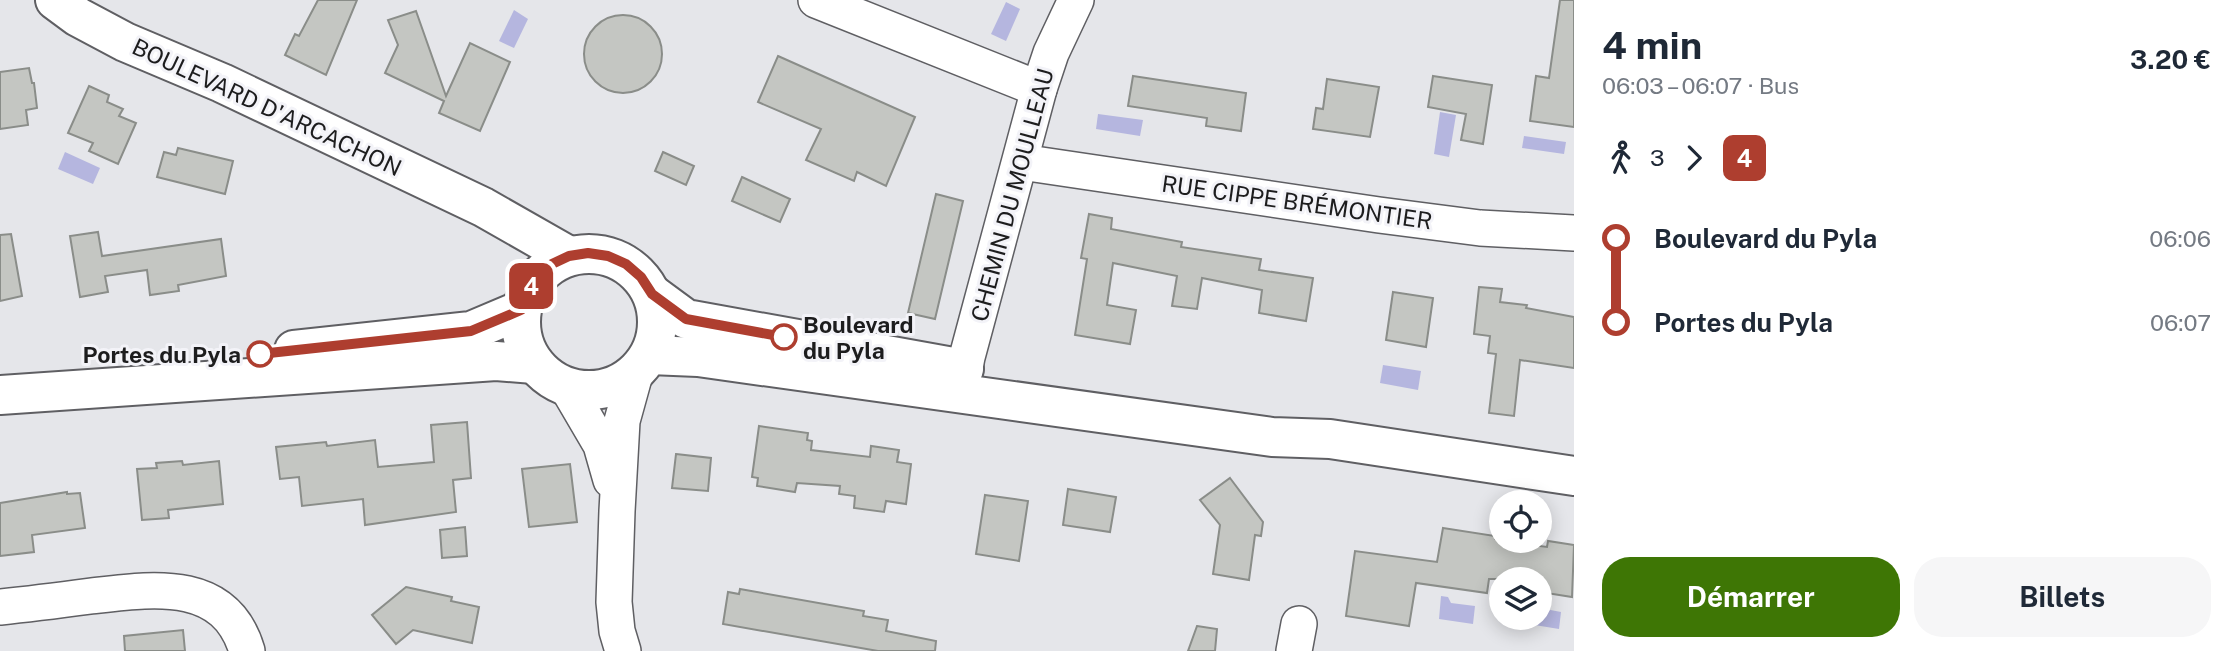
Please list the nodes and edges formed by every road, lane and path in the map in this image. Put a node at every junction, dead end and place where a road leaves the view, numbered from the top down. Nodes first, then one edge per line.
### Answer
1 (55, 0) edge
2 (817, 0) edge
3 (1076, 0) edge
4 (1040, 89) junction
5 (1021, 162) junction
6 (483, 207) junction
7 (1574, 233) edge
8 (569, 256) junction
9 (652, 294) junction
10 (524, 300) junction
11 (534, 364) junction
12 (642, 364) junction
13 (962, 381) junction
14 (567, 387) junction
15 (0, 389) edge
16 (0, 395) edge
17 (1574, 476) edge
18 (618, 510) junction
19 (0, 607) edge
20 (247, 651) edge
21 (622, 651) edge

1 - 6 main road, BOULEVARD D'ARCACHON
2 - 4 street
3 - 4 street, CHEMIN DU MOULLEAU
4 - 5 street, CHEMIN DU MOULLEAU
5 - 7 street, RUE CIPPE BRÉMONTIER
5 - 13 street, CHEMIN DU MOULLEAU
6 - 8 main road, BOULEVARD D'ARCACHON
6 - 10 main road, BOULEVARD D'ARCACHON
8 - 9 main road
8 - 10 main road
9 - 12 main road
9 - 13 main road
10 - 11 main road
10 - 15 main road
11 - 14 main road
11 - 16 main road
12 - 13 main road
12 - 14 main road
12 - 18 street
13 - 17 main road
14 - 18 street
18 - 21 street
19 - 20 street

